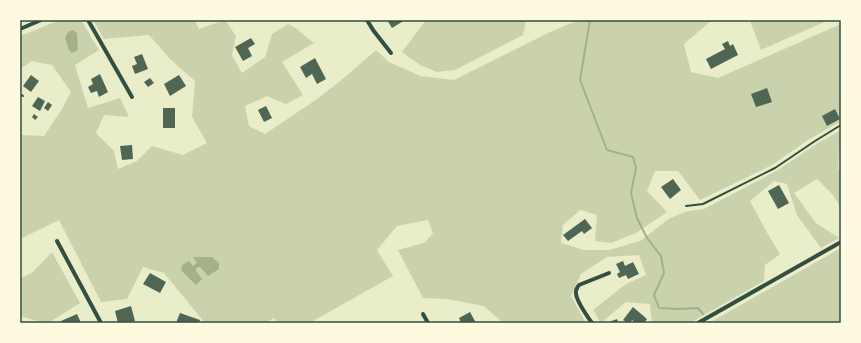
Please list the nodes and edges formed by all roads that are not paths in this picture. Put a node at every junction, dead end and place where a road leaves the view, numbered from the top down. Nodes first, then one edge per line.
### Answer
1 (41, 20) edge
2 (88, 20) edge
3 (367, 20) edge
4 (20, 29) edge
5 (391, 53) dead end
6 (20, 94) edge
7 (23, 96) dead end
8 (132, 97) dead end
9 (841, 125) edge
10 (686, 206) dead end
11 (57, 241) dead end
12 (841, 242) edge
13 (609, 273) dead end
14 (423, 314) dead end
15 (101, 323) edge
16 (428, 323) edge
17 (592, 323) edge
18 (698, 323) edge

1 - 4 street
2 - 8 street
3 - 5 street
6 - 7 lane
9 - 10 lane
11 - 15 street
12 - 18 street
13 - 17 street
14 - 16 street

